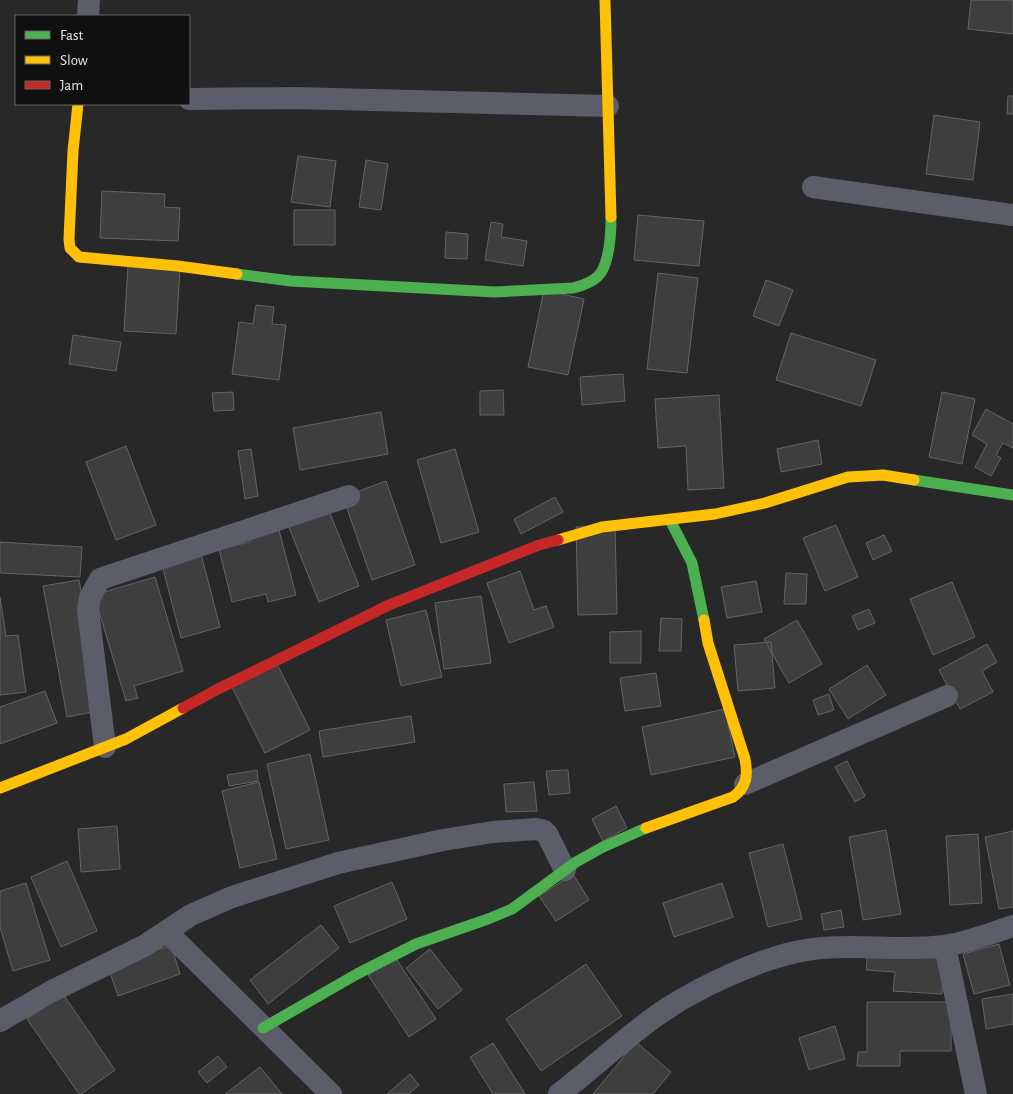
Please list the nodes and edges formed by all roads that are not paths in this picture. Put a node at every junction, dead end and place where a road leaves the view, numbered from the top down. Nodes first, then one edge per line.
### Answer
1 (89, 0) edge
2 (605, 0) edge
3 (88, 15) edge
4 (190, 98) edge
5 (78, 105) edge
6 (608, 106) junction
7 (813, 187) dead end
8 (1013, 216) edge
9 (1013, 495) edge
10 (349, 496) dead end
11 (670, 520) junction
12 (947, 696) dead end
13 (105, 747) junction
14 (745, 784) junction
15 (0, 788) edge
16 (565, 870) junction
17 (1013, 926) edge
18 (167, 932) junction
19 (945, 946) junction
20 (0, 1021) edge
21 (263, 1028) junction
22 (331, 1094) edge
23 (559, 1094) edge
24 (976, 1094) edge

1 - 3 street
2 - 6 street
4 - 6 street
5 - 6 street
7 - 8 street
9 - 11 street
10 - 13 street
11 - 13 street
11 - 14 street
12 - 14 street
13 - 15 street
14 - 16 street
16 - 18 street
16 - 21 street
17 - 19 street
18 - 20 street
18 - 21 street
19 - 23 street
19 - 24 street
21 - 22 street

